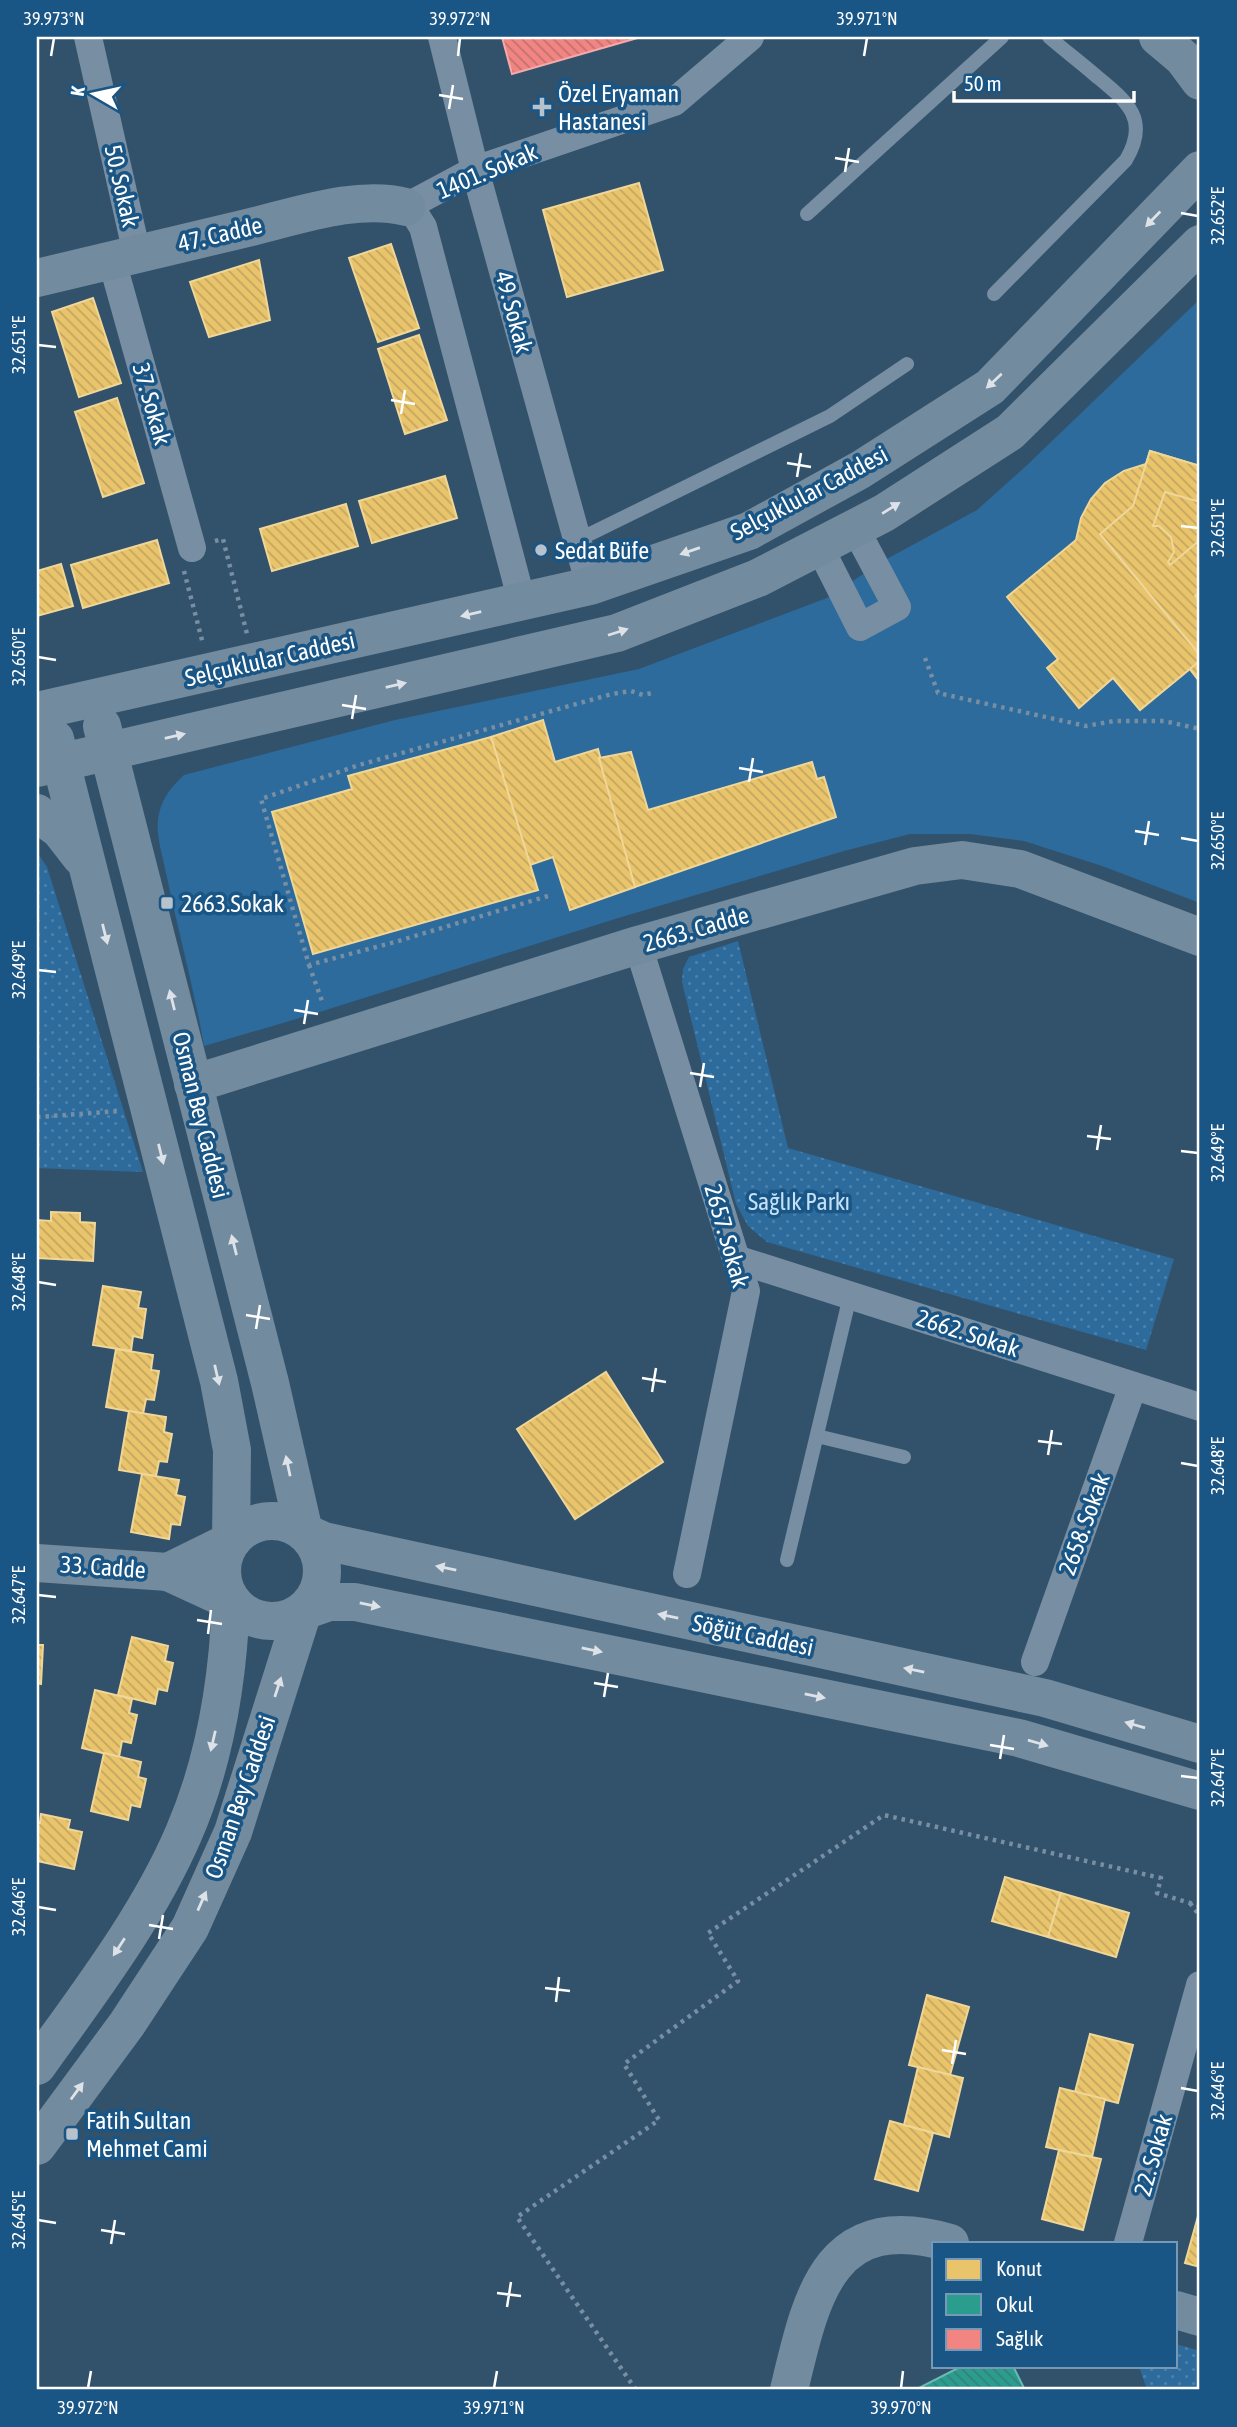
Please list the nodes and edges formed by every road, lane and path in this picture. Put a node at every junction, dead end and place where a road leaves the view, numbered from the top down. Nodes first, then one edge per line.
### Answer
1 (88, 37) edge
2 (442, 37) edge
3 (750, 37) edge
4 (1002, 37) edge
5 (1049, 37) edge
6 (475, 170) junction
7 (1200, 170) edge
8 (405, 207) junction
9 (807, 214) dead end
10 (1200, 244) edge
11 (124, 258) junction
12 (37, 278) edge
13 (994, 294) dead end
14 (907, 364) dead end
15 (855, 528) junction
16 (577, 539) junction
17 (819, 546) junction
18 (192, 548) junction
19 (590, 586) junction
20 (522, 602) junction
21 (534, 653) junction
22 (925, 658) dead end
23 (254, 662) junction
24 (210, 672) junction
25 (652, 693) dead end
26 (95, 698) junction
27 (42, 710) edge
28 (1200, 729) edge
29 (108, 751) junction
30 (49, 765) edge
31 (37, 813) edge
32 (88, 868) junction
33 (548, 896) dead end
34 (1200, 937) edge
35 (638, 945) junction
36 (309, 965) junction
37 (322, 1001) dead end
38 (193, 1084) junction
39 (148, 1104) junction
40 (37, 1116) edge
41 (736, 1259) junction
42 (850, 1296) junction
43 (1133, 1386) junction
44 (1200, 1407) edge
45 (817, 1436) junction
46 (904, 1457) dead end
47 (304, 1532) junction
48 (231, 1541) junction
49 (787, 1560) dead end
50 (37, 1563) edge
51 (168, 1572) junction
52 (687, 1574) dead end
53 (231, 1601) junction
54 (303, 1611) junction
55 (1035, 1662) dead end
56 (1200, 1744) edge
57 (1200, 1791) edge
58 (1189, 1903) junction
59 (1200, 1906) edge
60 (1200, 1916) edge
61 (1200, 1986) edge
62 (37, 2066) edge
63 (37, 2146) edge
64 (947, 2242) edge
65 (1128, 2242) edge
66 (1178, 2311) edge
67 (1200, 2317) edge
68 (636, 2390) edge
69 (789, 2390) edge

1 - 11 street, 50. Sokak
2 - 6 street, 49. Sokak
3 - 6 street, 1401. Sokak
4 - 9 lane
5 - 13 lane
6 - 8 street, 1401. Sokak
6 - 16 street, 49. Sokak
7 -> 19 main road, Selçuklular Caddesi
8 - 11 main road, 47. Cadde
8 - 20 street
15 -> 10 main road, Selçuklular Caddesi
11 - 12 main road, 47. Cadde
11 - 18 street, 37. Sokak
14 - 16 lane
15 - 17 main road, Selçuklular Caddesi
15 - 17 street
16 - 19 street, 49. Sokak
21 -> 17 main road, Selçuklular Caddesi
18 - 23 path
18 - 24 path
19 - 20 main road, Selçuklular Caddesi
20 - 21 main road
20 -> 23 main road, Selçuklular Caddesi
29 -> 21 main road, Selçuklular Caddesi
22 - 28 path
23 - 24 main road, Selçuklular Caddesi
24 - 26 main road, Selçuklular Caddesi
25 - 36 path
26 - 27 main road, Selçuklular Caddesi
26 - 29 main road, Osman Bey Caddesi
27 - 30 main road, Osman Bey Caddesi
29 - 30 main road, Selçuklular Caddesi
38 -> 29 main road, Osman Bey Caddesi
30 - 32 main road, Osman Bey Caddesi
31 - 32 main road, Osman Bey Caddesi
32 -> 39 main road, Osman Bey Caddesi
33 - 36 path
34 - 35 main road, 2663. Cadde
35 - 38 main road, 2663. Cadde
35 - 41 street, 2657. Sokak
36 - 37 path
47 -> 38 main road, Osman Bey Caddesi
39 - 40 path
39 -> 48 main road, Osman Bey Caddesi
41 - 42 street, 2662. Sokak
41 - 52 street, 2657. Sokak
42 - 43 street, 2662. Sokak
42 - 45 lane
43 - 44 street, 2662. Sokak
43 - 55 street, 2658. Sokak
45 - 46 lane
45 - 49 lane
47 - 48 main road
47 - 54 main road
56 -> 47 main road, Söğüt Caddesi
48 - 51 main road, 33. Cadde
48 - 53 main road
50 - 51 main road, 33. Cadde
51 - 53 main road, 33. Cadde
53 - 54 main road
53 -> 62 main road, Osman Bey Caddesi
54 -> 57 main road, Söğüt Caddesi
63 -> 54 main road, Osman Bey Caddesi
58 - 59 path
58 - 60 path
58 - 68 path
61 - 65 street, 22. Sokak
64 - 69 main road
66 - 67 main road

